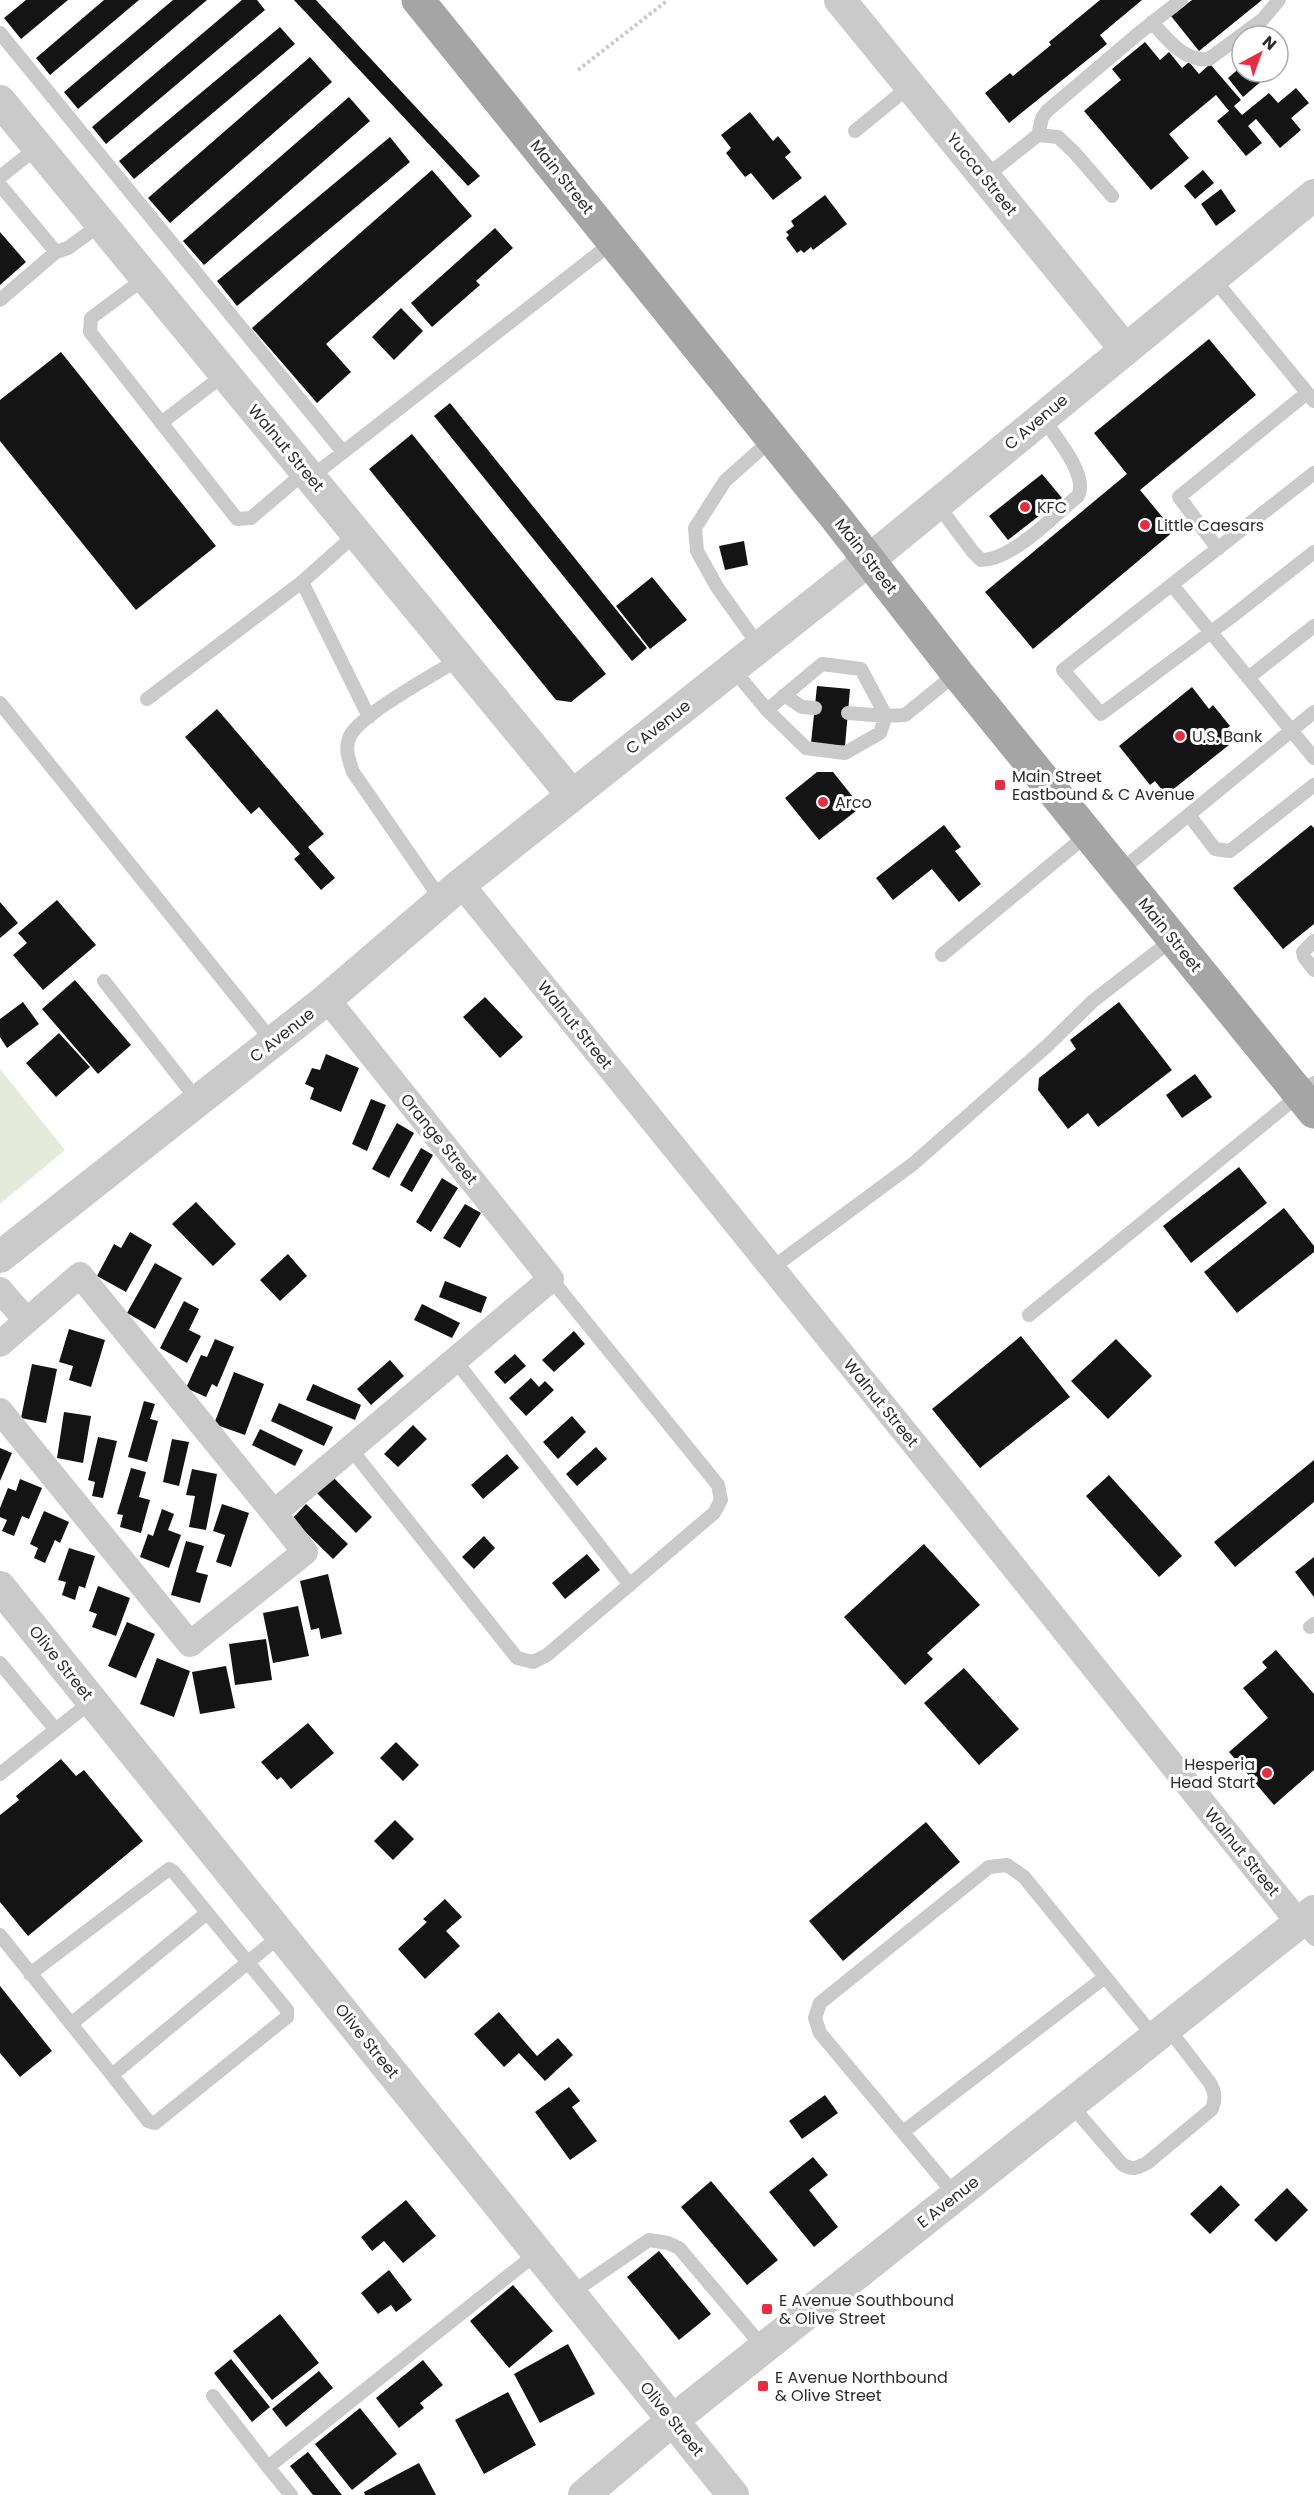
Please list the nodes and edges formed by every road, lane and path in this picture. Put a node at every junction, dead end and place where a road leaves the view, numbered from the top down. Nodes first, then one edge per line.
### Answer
1 (418, 0) edge
2 (668, 0) edge
3 (840, 0) edge
4 (1181, 0) edge
5 (1279, 0) edge
6 (1152, 22) junction
7 (0, 33) edge
8 (578, 70) dead end
9 (910, 86) junction
10 (2, 106) edge
11 (855, 131) dead end
12 (1038, 135) junction
13 (38, 147) junction
14 (0, 177) edge
15 (985, 177) junction
16 (0, 185) edge
17 (1314, 195) edge
18 (1112, 196) dead end
19 (100, 224) junction
20 (613, 242) junction
21 (56, 252) junction
22 (145, 278) junction
23 (1213, 278) junction
24 (0, 300) edge
25 (1125, 349) junction
26 (225, 374) junction
27 (1311, 397) edge
28 (1042, 417) junction
29 (161, 423) junction
30 (772, 439) junction
31 (343, 452) junction
32 (1314, 473) edge
33 (308, 475) junction
34 (937, 504) junction
35 (356, 534) junction
36 (1218, 549) junction
37 (1314, 552) edge
38 (869, 560) junction
39 (302, 582) junction
40 (1172, 585) junction
41 (1314, 626) edge
42 (1211, 632) junction
43 (759, 646) junction
44 (459, 659) junction
45 (732, 668) junction
46 (957, 673) junction
47 (1248, 678) junction
48 (783, 695) junction
49 (147, 699) dead end
50 (0, 703) edge
51 (815, 708) dead end
52 (767, 710) junction
53 (1314, 712) edge
54 (848, 714) dead end
55 (886, 716) junction
56 (369, 717) junction
57 (1292, 731) junction
58 (1314, 758) edge
59 (1314, 785) edge
60 (572, 795) junction
61 (1189, 815) junction
62 (1088, 834) junction
63 (1119, 872) junction
64 (452, 892) junction
65 (1173, 939) junction
66 (1314, 941) edge
67 (942, 955) dead end
68 (1314, 970) edge
69 (104, 981) dead end
70 (327, 999) junction
71 (273, 1042) junction
72 (1309, 1096) edge
73 (198, 1101) junction
74 (0, 1257) edge
75 (772, 1268) junction
76 (551, 1279) junction
77 (0, 1290) edge
78 (1029, 1315) dead end
79 (27, 1321) junction
80 (0, 1344) edge
81 (455, 1360) junction
82 (0, 1411) edge
83 (350, 1449) junction
84 (274, 1513) junction
85 (630, 1585) junction
86 (3, 1596) edge
87 (0, 1663) edge
88 (12, 1677) junction
89 (0, 1686) edge
90 (92, 1701) junction
91 (56, 1730) junction
92 (0, 1774) edge
93 (207, 1913) junction
94 (1309, 1924) edge
95 (0, 1935) edge
96 (281, 1935) junction
97 (248, 1963) junction
98 (30, 1974) junction
99 (1105, 1977) junction
100 (70, 2024) junction
101 (1161, 2033) junction
102 (112, 2075) junction
103 (1071, 2105) junction
104 (903, 2132) junction
105 (956, 2196) junction
106 (537, 2253) junction
107 (570, 2294) junction
108 (764, 2348) junction
109 (213, 2396) dead end
110 (673, 2420) junction
111 (268, 2467) junction
112 (291, 2495) edge
113 (584, 2495) edge
114 (733, 2495) edge

1 - 20 main road, Main Street
2 - 8 path
3 - 9 street, Yucca Street
4 - 6 lane
5 - 6 lane
6 - 12 lane
7 - 31 lane
9 - 11 lane
9 - 15 street, Yucca Street
10 - 13 street, Walnut Street
12 - 15 lane
12 - 18 lane
13 - 14 lane
13 - 19 street, Walnut Street
15 - 25 street, Yucca Street
16 - 21 lane
17 - 23 street, C Avenue
19 - 21 lane
19 - 22 street, Walnut Street
20 - 30 main road, Main Street
20 - 31 lane
21 - 24 lane
22 - 26 street, Walnut Street
22 - 29 lane
23 - 25 street, C Avenue
23 - 27 lane
25 - 28 street, C Avenue
26 - 29 lane
26 - 33 street, Walnut Street
27 - 36 lane
28 - 34 street, C Avenue
28 - 34 lane
29 - 33 lane
30 - 38 main road, Main Street
30 - 43 lane
31 - 33 lane
32 - 36 lane
33 - 35 street, Walnut Street
34 - 38 street, C Avenue
35 - 39 lane
35 - 44 street, Walnut Street
36 - 40 lane
37 - 42 lane
38 - 43 street, C Avenue
38 - 46 main road, Main Street
39 - 49 lane
39 - 56 lane
40 - 42 lane
40 - 42 lane
41 - 47 lane
42 - 47 lane
43 - 45 street, C Avenue
44 - 56 lane
44 - 60 street, Walnut Street
45 - 52 lane
45 - 60 street, C Avenue
46 - 55 lane
46 - 62 main road, Main Street
47 - 57 lane
48 - 51 lane
48 - 52 lane
48 - 55 lane
50 - 71 lane
52 - 55 lane
53 - 57 lane
54 - 55 lane
56 - 64 lane
57 - 58 lane
57 - 61 lane
59 - 61 lane
60 - 64 street, C Avenue
61 - 63 lane
62 - 63 main road, Main Street
62 - 67 lane
63 - 65 main road, Main Street
64 - 70 street, C Avenue
64 - 75 street, Walnut Street
65 - 72 main road, Main Street
65 - 75 lane
66 - 68 lane
69 - 73 lane
70 - 71 street, C Avenue
70 - 76 street, Orange Street
71 - 73 street, C Avenue
72 - 78 lane
73 - 74 street, C Avenue
75 - 94 street, Walnut Street
76 - 81 street
76 - 85 lane
77 - 79 street
79 - 80 street
79 - 84 street
81 - 83 street
81 - 85 lane
82 - 84 street
83 - 84 street
83 - 85 lane
86 - 90 street, Olive Street
87 - 88 lane
88 - 89 lane
88 - 91 lane
90 - 91 lane
90 - 96 street, Olive Street
91 - 92 lane
93 - 97 lane
93 - 98 lane
93 - 100 lane
94 - 101 street, E Avenue
95 - 98 lane
96 - 97 lane
96 - 106 street, Olive Street
97 - 102 lane
97 - 102 lane
98 - 100 lane
99 - 101 lane
99 - 104 lane
99 - 104 lane
100 - 102 lane
101 - 103 street, E Avenue
101 - 103 lane
103 - 105 street, E Avenue
104 - 105 lane
105 - 108 street, E Avenue
106 - 107 street, Olive Street
106 - 111 lane
107 - 108 lane
107 - 110 street, Olive Street
108 - 110 street, E Avenue
109 - 111 lane
110 - 113 street, E Avenue
110 - 114 street, Olive Street
111 - 112 lane

